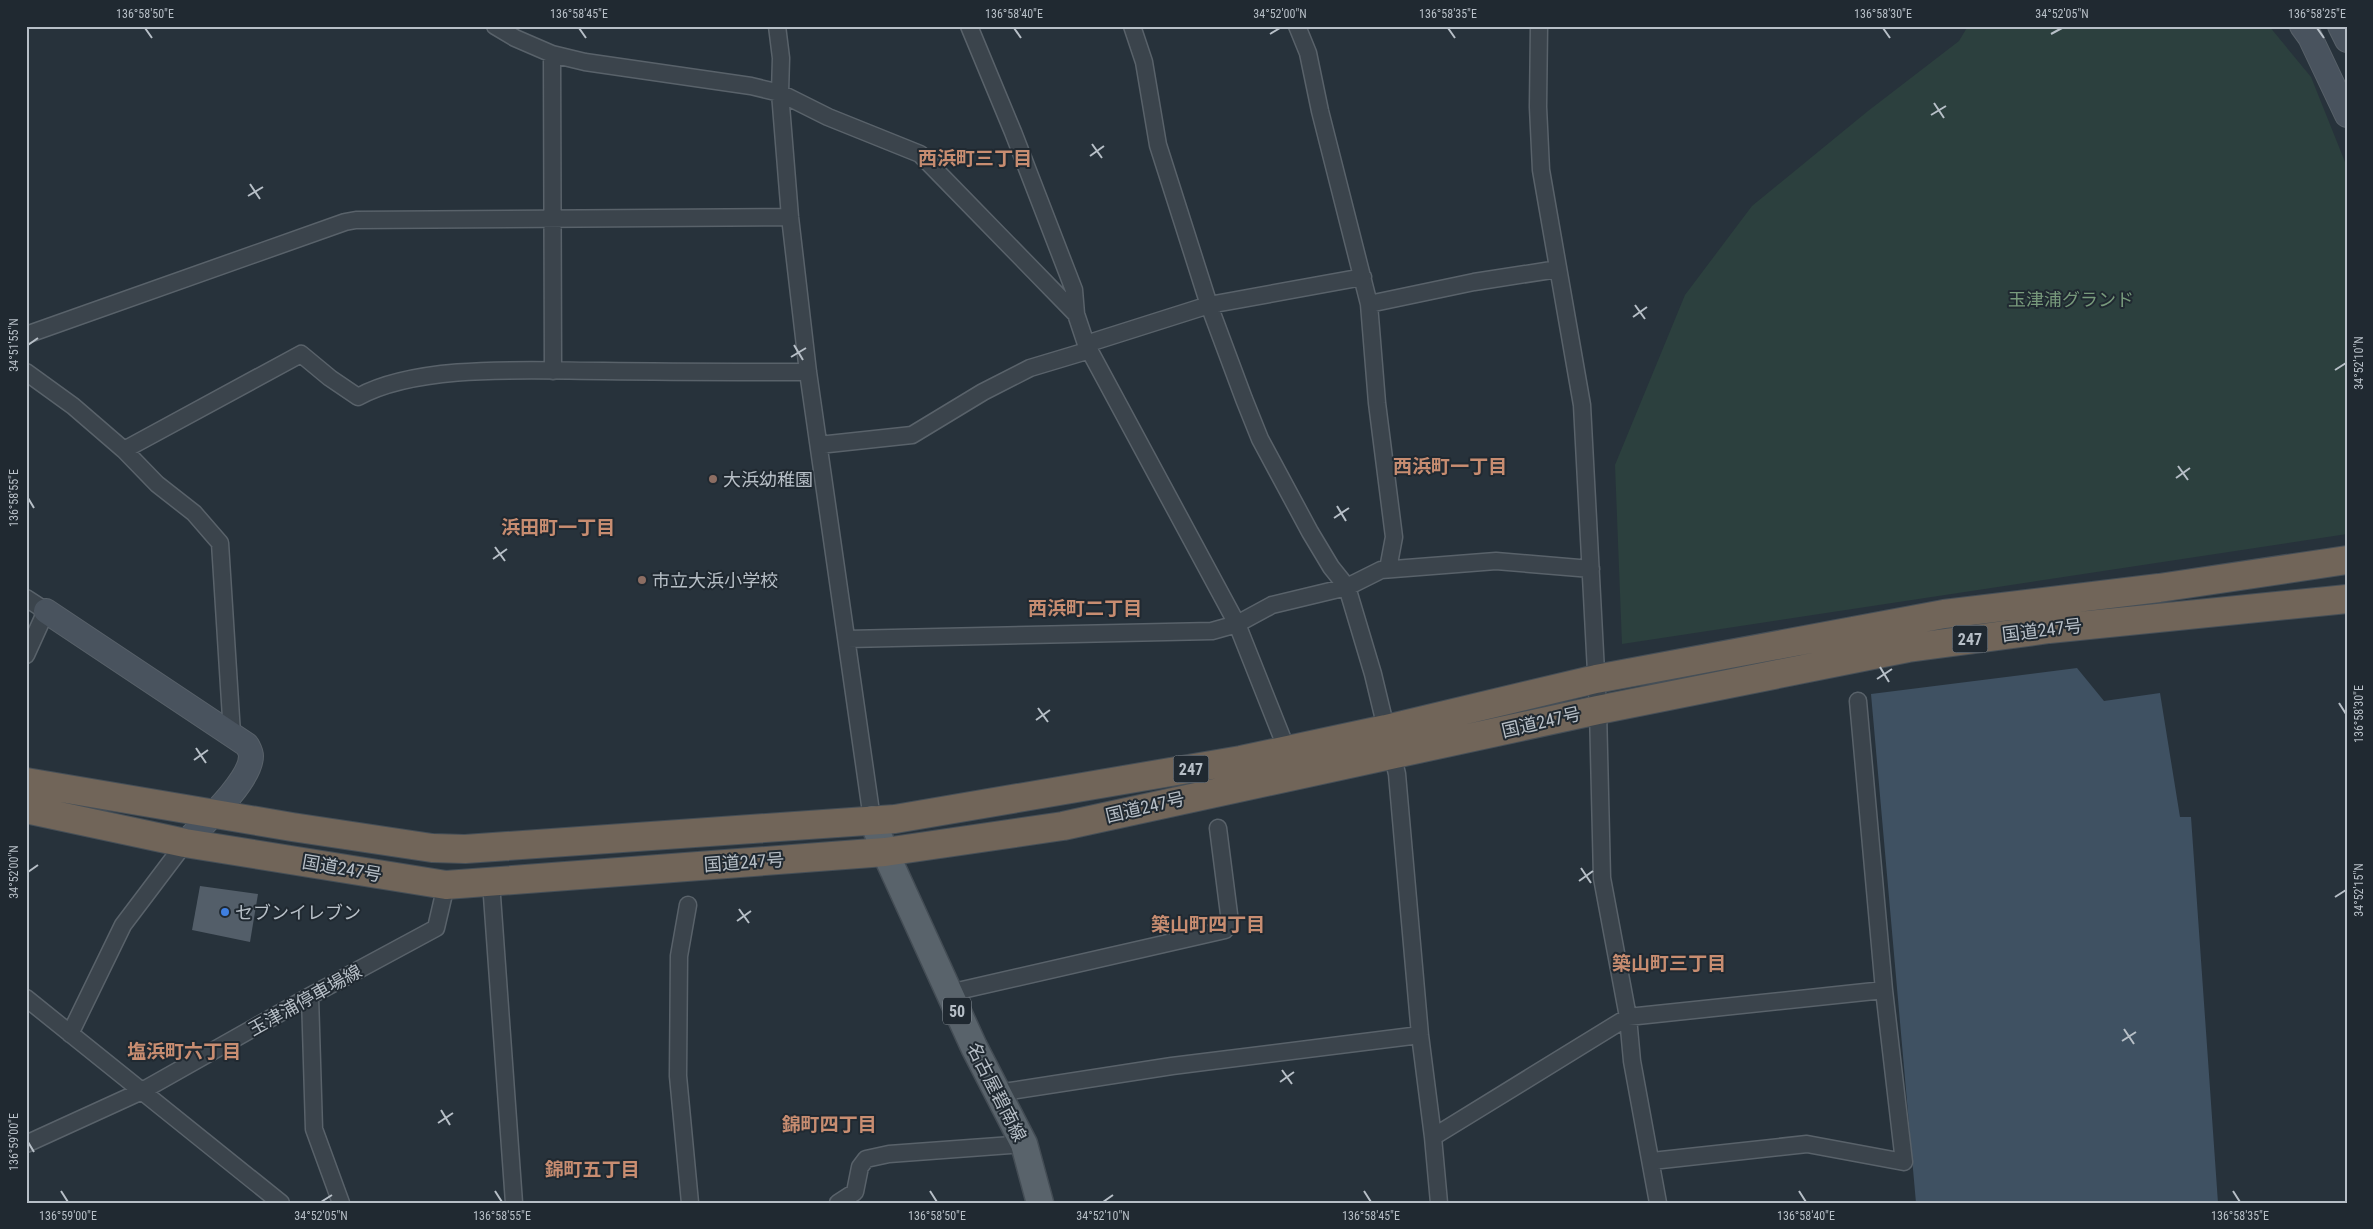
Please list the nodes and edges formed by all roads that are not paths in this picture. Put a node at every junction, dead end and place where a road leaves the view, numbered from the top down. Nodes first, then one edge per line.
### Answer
1 (495, 26) edge
2 (777, 26) edge
3 (969, 26) edge
4 (1132, 26) edge
5 (1297, 26) edge
6 (1539, 26) edge
7 (2340, 26) edge
8 (2304, 30) edge
9 (2347, 40) edge
10 (552, 54) junction
11 (780, 93) junction
12 (2347, 115) edge
13 (790, 217) junction
14 (554, 219) junction
15 (1558, 269) junction
16 (1363, 277) junction
17 (1369, 304) junction
18 (1209, 306) junction
19 (1076, 314) junction
20 (26, 335) edge
21 (1088, 347) junction
22 (553, 371) junction
23 (26, 372) edge
24 (808, 372) junction
25 (819, 444) junction
26 (124, 450) junction
27 (2347, 560) edge
28 (1388, 569) junction
29 (1591, 569) junction
30 (1348, 587) junction
31 (26, 598) edge
32 (2347, 599) edge
33 (46, 611) junction
34 (1237, 624) junction
35 (847, 639) junction
36 (26, 655) edge
37 (1596, 679) junction
38 (1858, 701) dead end
39 (1598, 710) junction
40 (1386, 729) junction
41 (232, 734) junction
42 (1287, 750) junction
43 (1393, 756) junction
44 (26, 782) edge
45 (26, 809) edge
46 (213, 814) junction
47 (872, 820) junction
48 (1218, 828) dead end
49 (185, 843) junction
50 (884, 852) junction
51 (491, 882) junction
52 (446, 885) junction
53 (688, 905) dead end
54 (1884, 990) junction
55 (949, 993) junction
56 (310, 996) junction
57 (26, 998) edge
58 (1628, 1017) junction
59 (70, 1034) junction
60 (1420, 1035) junction
61 (142, 1091) junction
62 (997, 1093) junction
63 (1434, 1137) junction
64 (26, 1144) edge
65 (1024, 1144) junction
66 (1652, 1161) junction
67 (281, 1203) edge
68 (341, 1203) edge
69 (514, 1203) edge
70 (690, 1203) edge
71 (838, 1203) edge
72 (1040, 1203) edge
73 (1438, 1203) edge
74 (1658, 1203) edge

1 - 10 street
2 - 11 street
3 - 19 street
4 - 18 street
5 - 16 street
6 - 15 street
7 - 9 street
8 - 12 street
10 - 11 street
10 - 14 street
11 - 13 street
11 - 19 street
13 - 14 street
13 - 24 street
14 - 20 street
14 - 22 street
15 - 17 street
15 - 29 street
16 - 17 street
16 - 18 street
17 - 28 street
18 - 21 street
18 - 30 street
19 - 21 street
21 - 25 street
21 - 34 street
22 - 24 street
22 - 26 street
23 - 26 street
24 - 25 street
25 - 35 street
26 - 41 street
27 - 37 highway, 国道247号 / 247
28 - 29 street
28 - 30 street
29 - 37 street
30 - 34 street
30 - 40 street
31 - 33 street
32 - 39 highway, 国道247号 / 247
33 - 36 street
33 - 41 street
34 - 35 street
34 - 42 street
35 - 47 street
37 - 39 street
37 - 40 highway, 国道247号 / 247
38 - 54 street
39 - 43 highway, 国道247号 / 247
39 - 58 street
40 - 42 highway, 国道247号 / 247
40 - 43 street
41 - 46 street
42 - 47 highway, 国道247号 / 247
43 - 50 highway, 国道247号 / 247
43 - 60 street
44 - 46 highway, 国道247号 / 247
45 - 49 highway, 国道247号 / 247
46 - 47 highway, 国道247号 / 247
46 - 49 street
47 - 50 main road, 名古屋碧南線 / 50
48 - 55 street
49 - 52 highway, 国道247号 / 247
49 - 59 street
50 - 51 highway, 国道247号 / 247
50 - 55 main road, 名古屋碧南線 / 50
51 - 52 highway, 国道247号 / 247
51 - 69 street
52 - 56 street, 玉津浦停車場線
53 - 70 street
54 - 58 street
54 - 66 street
55 - 62 main road, 名古屋碧南線 / 50
56 - 61 street, 玉津浦停車場線
56 - 68 street
57 - 59 street
58 - 63 street
58 - 66 street
59 - 61 street
60 - 62 street
60 - 63 street
61 - 64 street, 玉津浦停車場線
61 - 67 street
62 - 65 main road, 名古屋碧南線 / 50
63 - 73 street
65 - 71 street
65 - 72 main road, 名古屋碧南線 / 50
66 - 74 street

